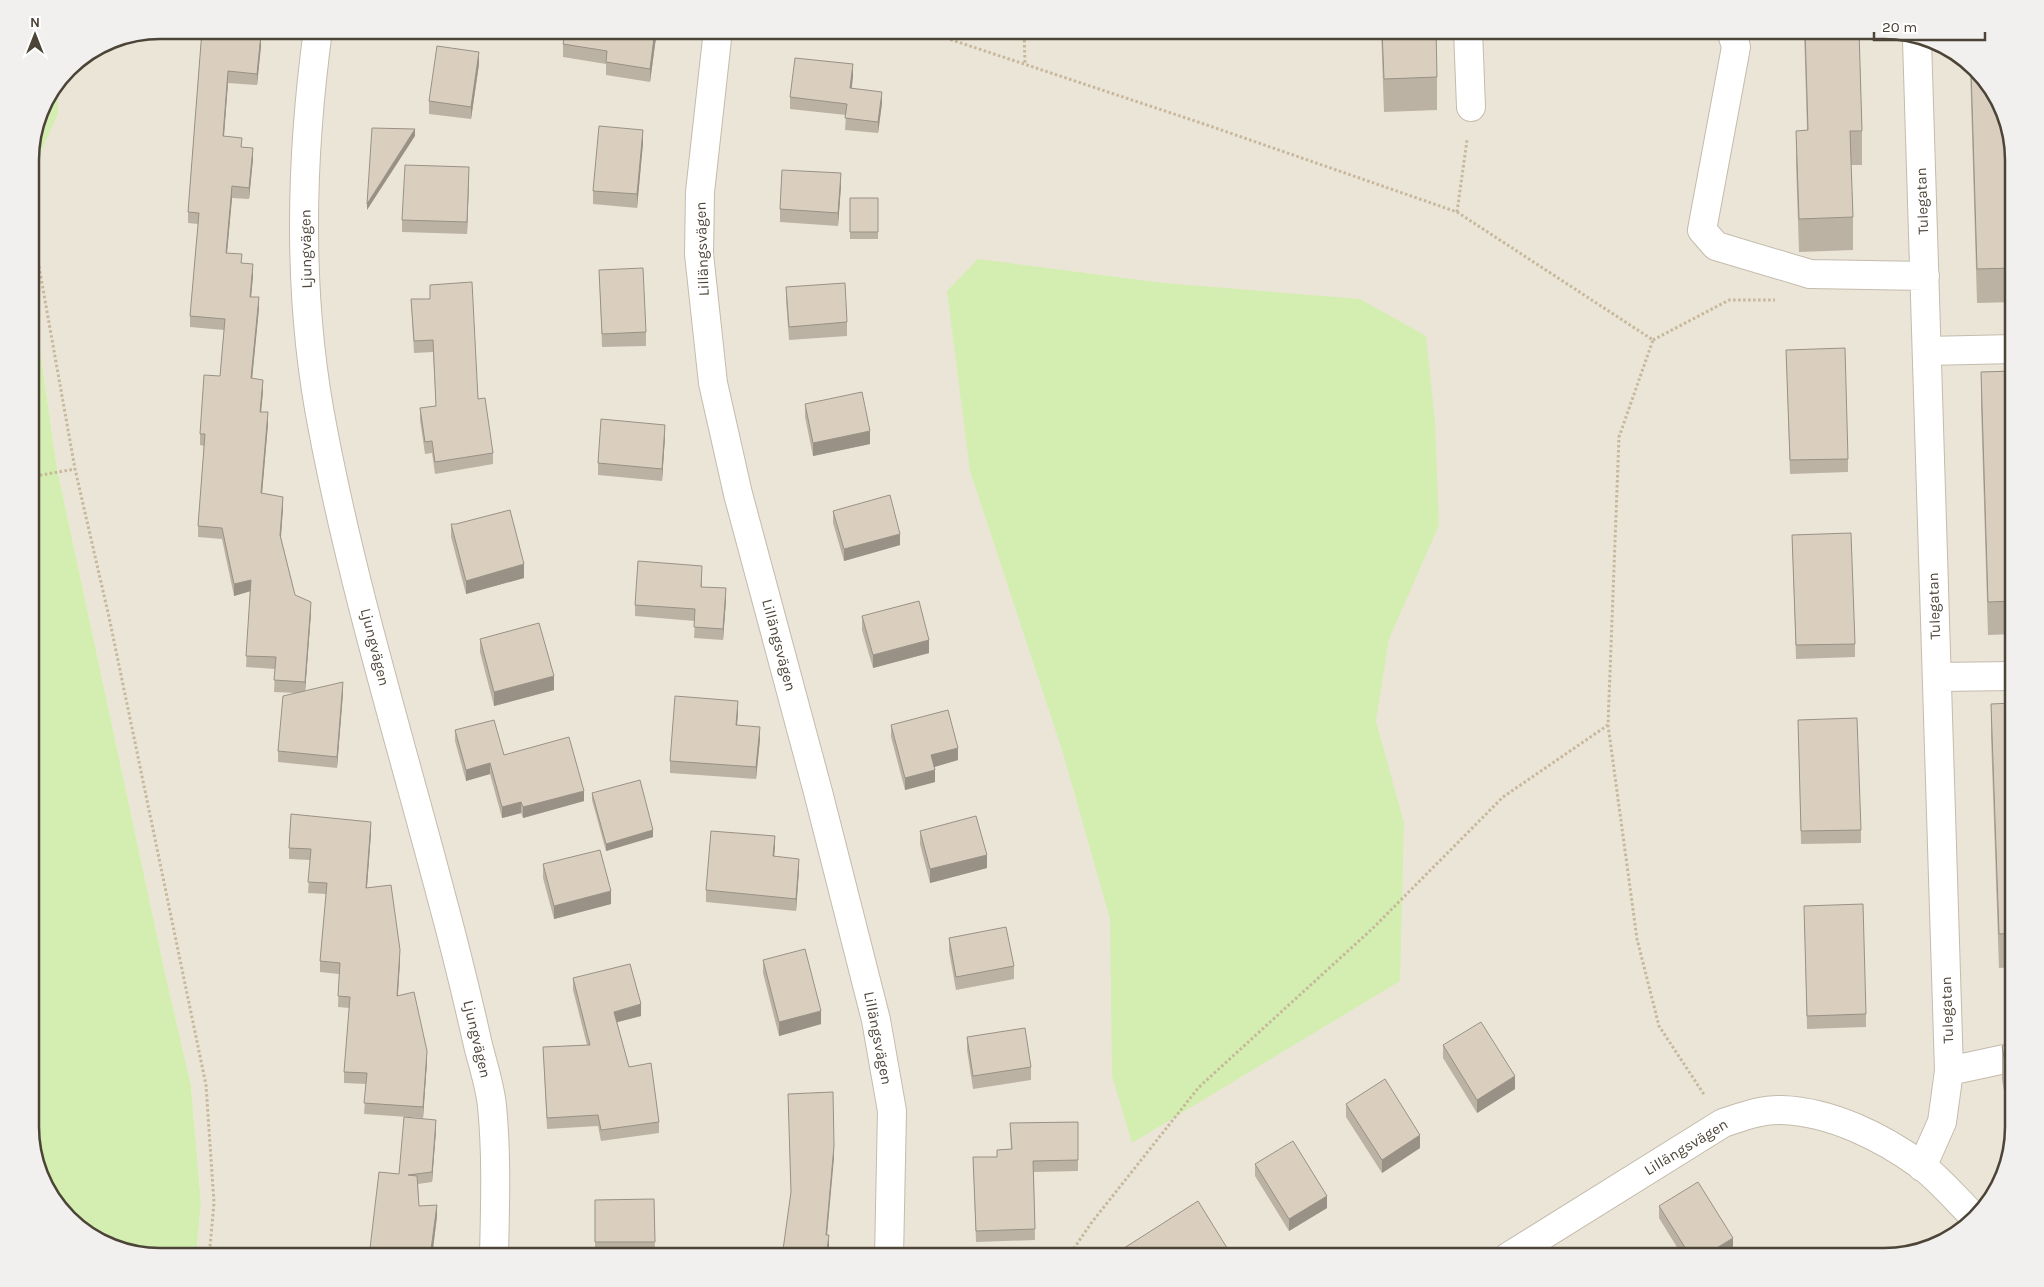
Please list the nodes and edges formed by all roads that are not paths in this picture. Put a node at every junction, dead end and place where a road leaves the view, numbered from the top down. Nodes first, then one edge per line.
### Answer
1 (317, 39) edge
2 (717, 39) edge
3 (1468, 39) edge
4 (1734, 39) edge
5 (1917, 43) edge
6 (1471, 107) road end
7 (1924, 276) junction
8 (2005, 350) edge
9 (1927, 351) junction
10 (2005, 676) edge
11 (1937, 677) junction
12 (2005, 1059) edge
13 (1949, 1071) junction
14 (1922, 1167) junction
15 (1970, 1212) edge
16 (494, 1248) edge
17 (889, 1248) edge
18 (1523, 1248) edge

1 - 16 street, Ljungvägen
2 - 17 street, Lillängsvägen
3 - 6 street
4 - 7 street
5 - 7 street, Tulegatan
7 - 9 street, Tulegatan
8 - 9 street
9 - 11 street, Tulegatan
10 - 11 street
11 - 13 street, Tulegatan
12 - 13 street
13 - 14 street, Tulegatan
14 - 15 street, Lillängsvägen
14 - 18 street, Lillängsvägen

